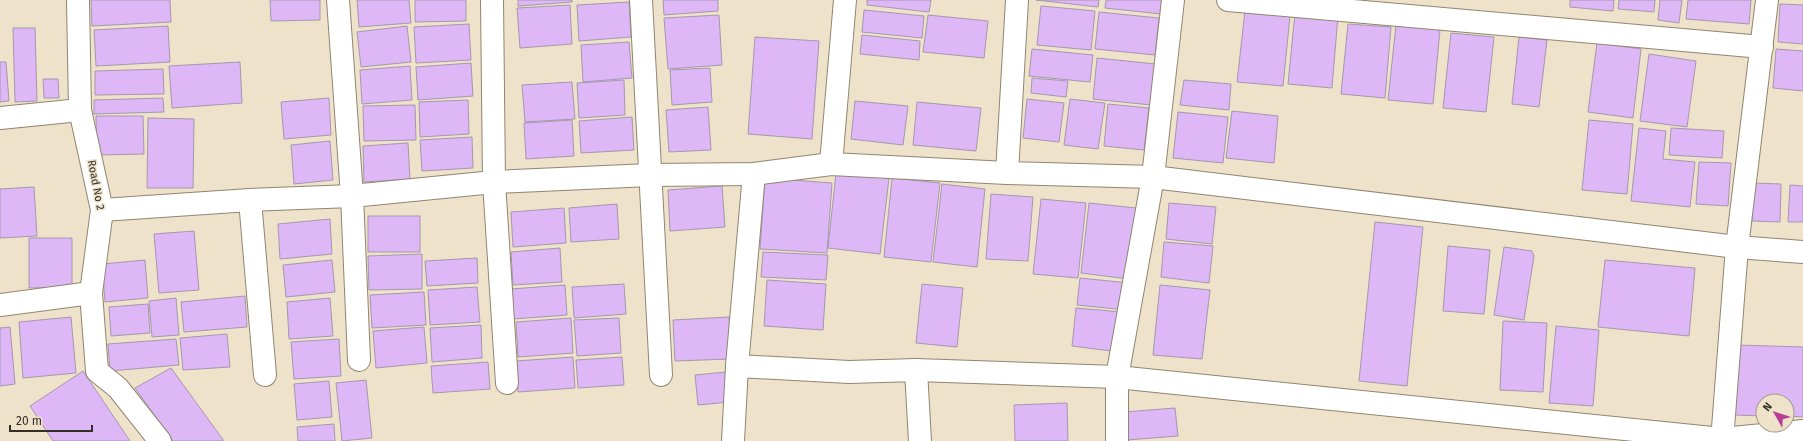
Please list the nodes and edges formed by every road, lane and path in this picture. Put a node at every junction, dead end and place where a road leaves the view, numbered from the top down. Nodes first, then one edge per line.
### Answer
1 (78, 0) edge
2 (338, 0) edge
3 (492, 0) edge
4 (641, 0) edge
5 (846, 0) edge
6 (1016, 0) edge
7 (1173, 0) edge
8 (1228, 0) edge
9 (1767, 0) edge
10 (1762, 47) junction
11 (80, 110) junction
12 (0, 118) edge
13 (831, 164) junction
14 (1007, 173) junction
15 (754, 174) junction
16 (650, 175) junction
17 (1153, 176) junction
18 (494, 182) junction
19 (352, 196) junction
20 (250, 200) junction
21 (102, 210) junction
22 (1737, 247) junction
23 (1803, 252) edge
24 (91, 293) junction
25 (0, 305) edge
26 (359, 360) dead end
27 (737, 366) junction
28 (916, 370) junction
29 (265, 375) dead end
30 (661, 375) dead end
31 (1117, 377) junction
32 (507, 383) dead end
33 (1803, 431) edge
34 (1722, 440) edge
35 (160, 441) edge
36 (733, 441) edge
37 (920, 441) edge
38 (1117, 441) edge

1 - 11 street, Road No 2
2 - 19 street
3 - 18 street
4 - 16 street
5 - 13 street
6 - 14 street
7 - 17 street
8 - 10 street
9 - 10 street
10 - 22 street
11 - 12 street
11 - 21 street, Road No 2
13 - 14 street
13 - 15 street
14 - 17 street
15 - 16 street
15 - 27 street
16 - 18 street
16 - 30 street
17 - 22 street
17 - 31 street
18 - 19 street
18 - 32 street
19 - 20 street
19 - 26 street
20 - 21 street
20 - 29 street
21 - 24 street, Road No 2
22 - 23 street
22 - 34 street
24 - 25 street
24 - 35 street, Road No 2
27 - 28 street
27 - 36 street
28 - 31 street
28 - 37 street
31 - 34 street
31 - 38 street
33 - 34 street

